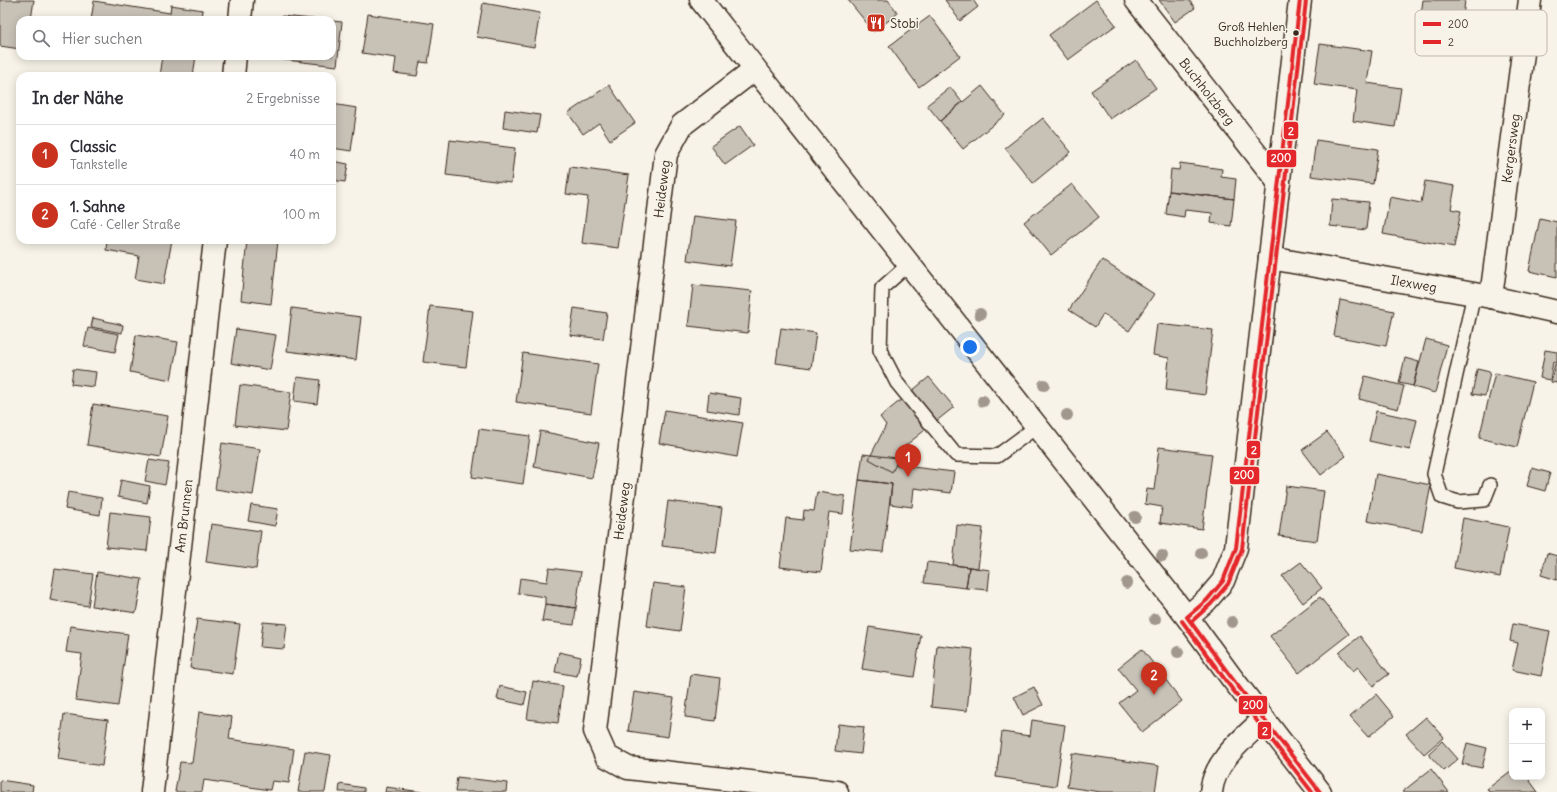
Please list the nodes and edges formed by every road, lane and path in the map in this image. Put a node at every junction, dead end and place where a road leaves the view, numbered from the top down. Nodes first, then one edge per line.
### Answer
1 (242, 0) edge
2 (701, 0) edge
3 (1136, 0) edge
4 (1300, 0) edge
5 (1530, 0) edge
6 (1528, 10) edge
7 (240, 16) edge
8 (1521, 56) edge
9 (235, 60) edge
10 (755, 69) junction
11 (234, 72) edge
12 (1279, 183) junction
13 (214, 244) edge
14 (1270, 258) junction
15 (909, 264) junction
16 (1482, 296) junction
17 (1557, 312) edge
18 (1036, 427) junction
19 (1490, 485) dead end
20 (1187, 617) junction
21 (1264, 719) junction
22 (152, 792) edge
23 (837, 792) edge
24 (1210, 792) edge
25 (1320, 792) edge

1 - 7 street
2 - 10 street
3 - 12 street, Buchholzberg
4 - 12 street
5 - 6 street, Kergersweg
8 - 16 street, Kergersweg
9 - 11 street
10 - 15 street
10 - 23 street, Heideweg
12 - 14 street
13 - 22 street, Am Brunnen
14 - 16 street, Ilexweg
14 - 20 street
15 - 18 street
15 - 18 lane
16 - 17 street, Ilexweg
16 - 19 lane
18 - 20 street
20 - 21 street
21 - 24 street
21 - 25 street

